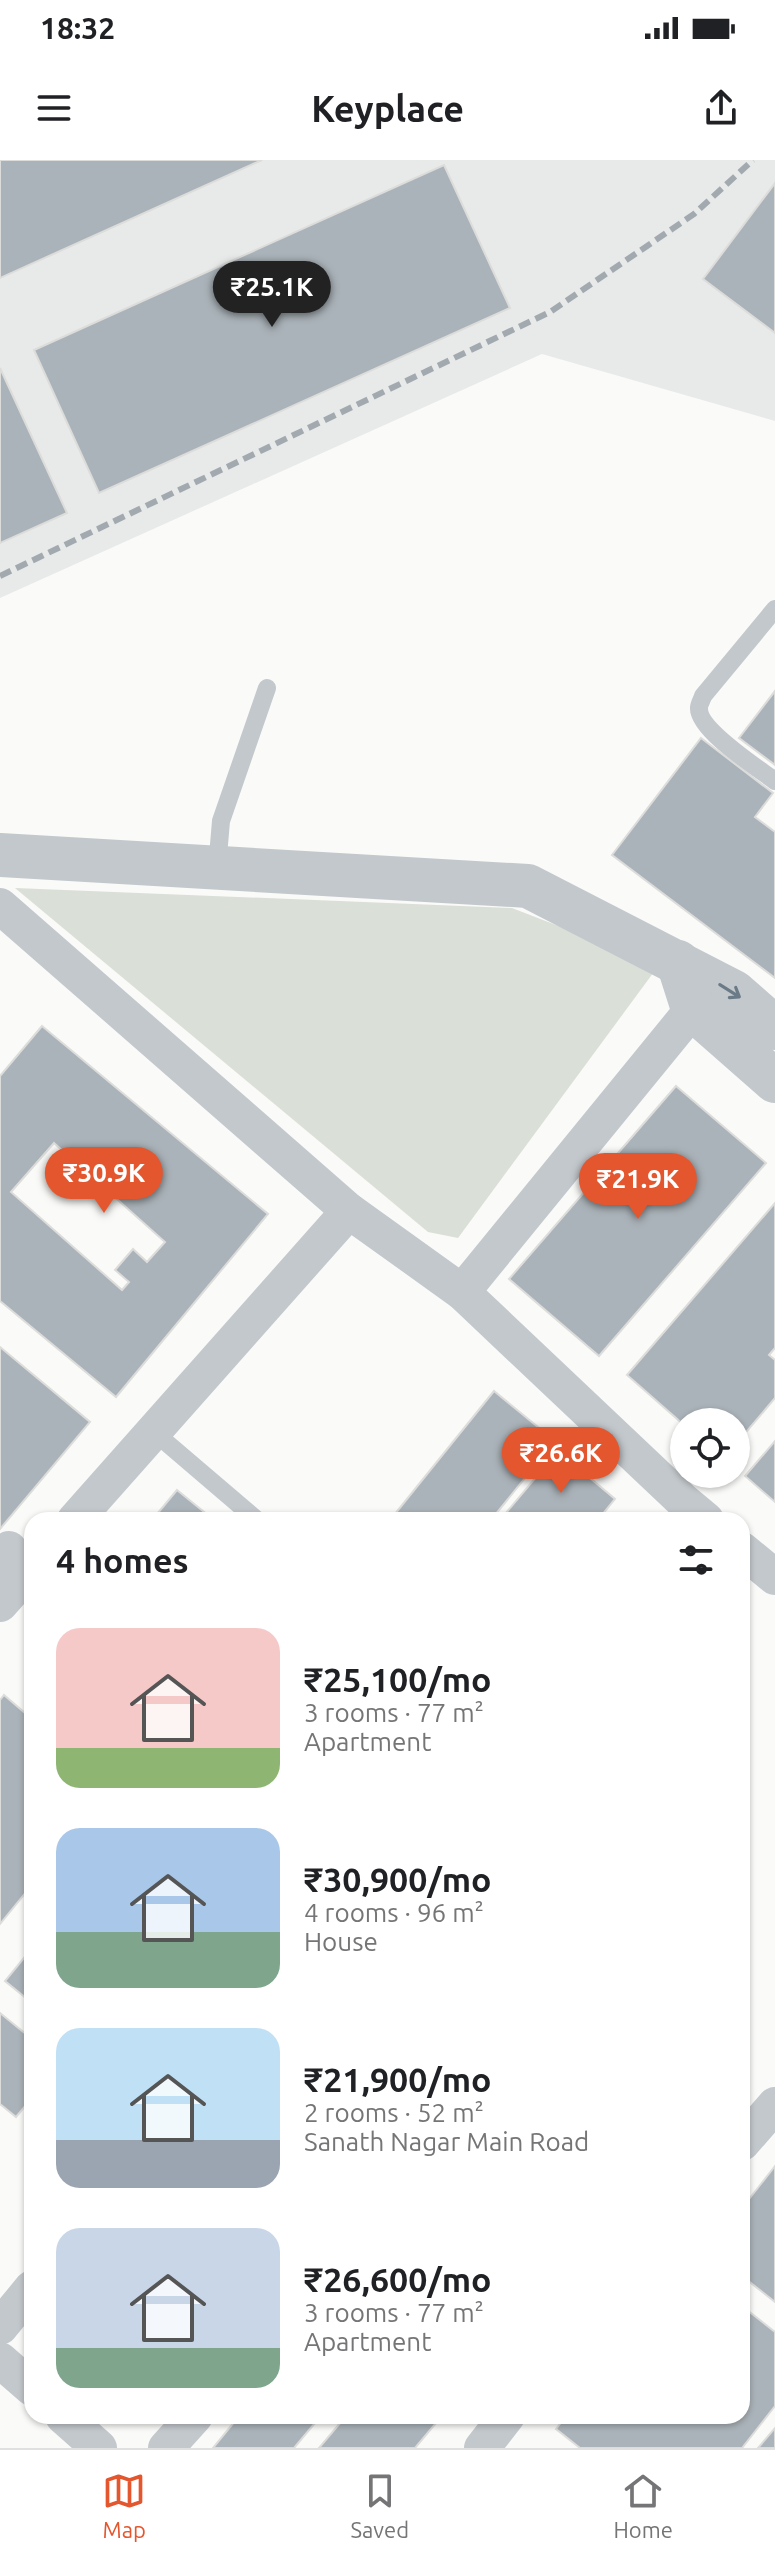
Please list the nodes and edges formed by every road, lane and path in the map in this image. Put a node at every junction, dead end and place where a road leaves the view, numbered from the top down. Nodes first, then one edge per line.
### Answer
1 (775, 609) edge
2 (267, 688) dead end
3 (775, 781) edge
4 (0, 855) edge
5 (217, 868) junction
6 (0, 906) edge
7 (678, 962) junction
8 (693, 1009) junction
9 (775, 1028) edge
10 (775, 1081) edge
11 (349, 1211) junction
12 (462, 1292) junction
13 (154, 1432) junction
14 (82, 1512) edge
15 (248, 1512) edge
16 (684, 1512) edge
17 (750, 1557) edge
18 (775, 1577) edge
19 (775, 2105) edge
20 (750, 2134) edge
21 (24, 2298) edge
22 (0, 2327) edge
23 (0, 2360) edge
24 (24, 2381) edge
25 (72, 2424) edge
26 (188, 2424) edge
27 (99, 2448) edge
28 (166, 2448) edge

1 - 3 lane
2 - 5 lane
4 - 5 street
5 - 7 street
6 - 11 street
7 - 8 street
7 -> 9 street
8 - 10 street
8 - 12 street
11 - 12 street
11 - 13 street
12 - 16 street
13 - 14 street
13 - 15 lane
17 - 18 street
19 - 20 street
21 - 22 street
23 - 24 street
25 - 27 street
26 - 28 street

